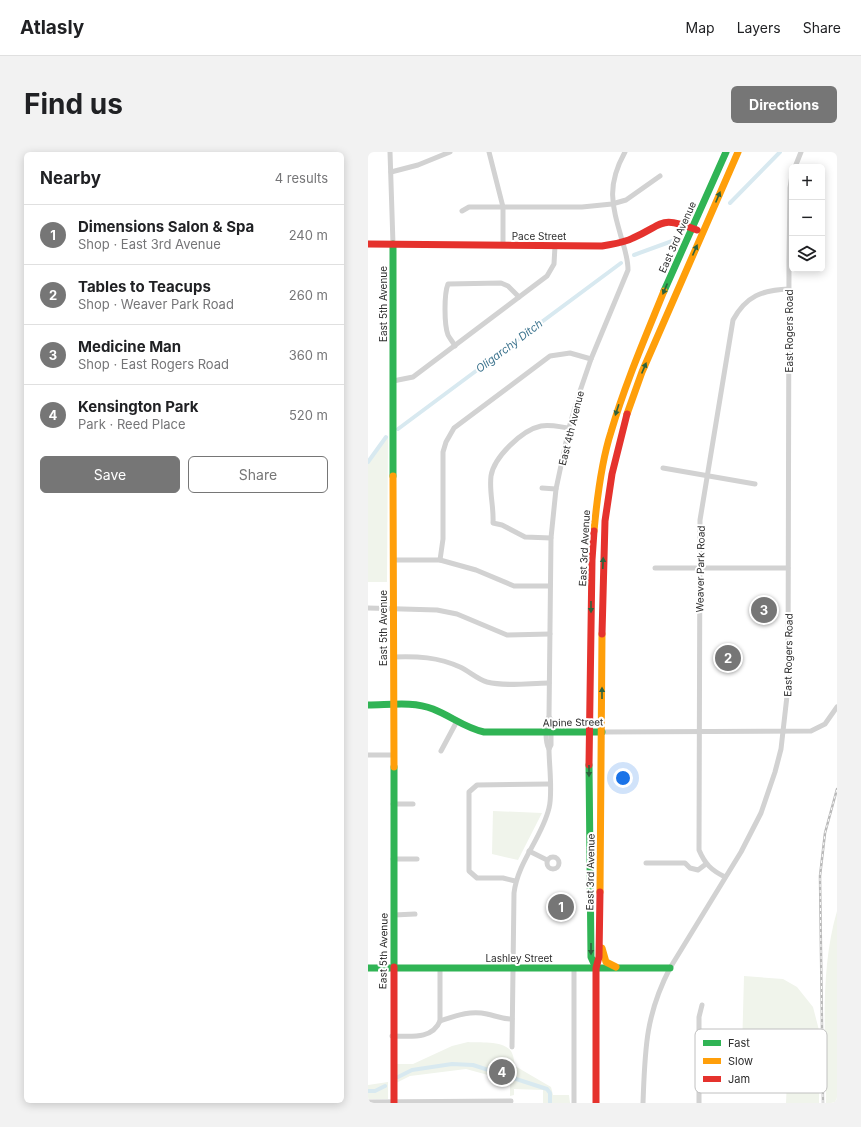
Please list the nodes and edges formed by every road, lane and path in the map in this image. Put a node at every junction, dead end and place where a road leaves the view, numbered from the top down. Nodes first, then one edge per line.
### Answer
1 (390, 152) edge
2 (450, 152) edge
3 (489, 152) edge
4 (726, 152) edge
5 (738, 152) edge
6 (801, 152) edge
7 (623, 153) edge
8 (795, 164) edge
9 (391, 172) junction
10 (660, 176) dead end
11 (790, 200) edge
12 (612, 204) junction
13 (503, 207) junction
14 (462, 211) dead end
15 (693, 228) junction
16 (702, 233) junction
17 (623, 242) junction
18 (368, 244) edge
19 (393, 244) junction
20 (503, 246) junction
21 (555, 246) junction
22 (789, 289) junction
23 (519, 297) junction
24 (455, 346) junction
25 (590, 359) junction
26 (393, 381) junction
27 (569, 428) junction
28 (663, 468) dead end
29 (707, 475) junction
30 (756, 484) dead end
31 (542, 488) dead end
32 (556, 489) junction
33 (551, 538) junction
34 (393, 560) junction
35 (440, 560) junction
36 (699, 567) junction
37 (655, 568) dead end
38 (788, 568) junction
39 (550, 586) junction
40 (368, 608) edge
41 (393, 608) junction
42 (550, 634) junction
43 (393, 657) junction
44 (549, 683) junction
45 (368, 706) edge
46 (393, 706) junction
47 (837, 707) edge
48 (456, 722) junction
49 (699, 731) junction
50 (784, 731) junction
51 (589, 732) junction
52 (602, 732) junction
53 (549, 733) junction
54 (441, 751) dead end
55 (393, 755) junction
56 (368, 756) edge
57 (550, 784) junction
58 (393, 804) junction
59 (413, 804) dead end
60 (529, 851) junction
61 (393, 859) junction
62 (417, 859) dead end
63 (547, 860) dead end
64 (646, 863) dead end
65 (706, 864) junction
66 (725, 877) junction
67 (515, 881) junction
68 (415, 914) dead end
69 (394, 915) junction
70 (600, 922) junction
71 (368, 968) edge
72 (393, 968) junction
73 (440, 968) junction
74 (512, 968) junction
75 (574, 968) junction
76 (596, 968) junction
77 (618, 968) junction
78 (670, 968) junction
79 (702, 1005) dead end
80 (512, 1019) junction
81 (440, 1021) junction
82 (699, 1029) edge
83 (392, 1036) junction
84 (512, 1047) dead end
85 (511, 1100) edge
86 (368, 1102) edge
87 (394, 1102) edge
88 (455, 1102) edge
89 (574, 1103) edge
90 (596, 1103) edge
91 (643, 1103) edge

1 - 9 street, East 5th Avenue
2 - 9 street
3 - 13 street
4 - 15 main road, East 3rd Avenue
16 -> 5 main road, East 3rd Avenue
6 - 8 street
7 - 12 street, East 4th Avenue
9 - 19 street, East 5th Avenue
10 - 12 street
11 - 22 street, East Rogers Road
12 - 13 street
12 - 17 street, East 4th Avenue
13 - 14 street
13 - 20 street
15 - 16 main road, Pace Street
15 - 17 main road, Pace Street
15 -> 51 main road, East 3rd Avenue
52 -> 16 main road, East 3rd Avenue
17 - 21 main road, Pace Street
17 - 25 street, East 4th Avenue
18 - 19 main road, Pace Street
19 - 20 main road, Pace Street
19 - 26 main road, East 5th Avenue
20 - 21 main road, Pace Street
21 - 23 street
22 - 29 street, Weaver Park Road
22 - 38 street, East Rogers Road
23 - 24 street
23 - 24 street
24 - 26 street
25 - 27 street, East 4th Avenue
25 - 35 street
26 - 34 main road, East 5th Avenue
27 - 32 street, East 4th Avenue
27 - 33 street
28 - 29 street
29 - 30 street
29 - 36 street, Weaver Park Road
31 - 32 street
32 - 33 street, East 4th Avenue
33 - 39 street, East 4th Avenue
34 - 35 street
34 - 41 main road, East 5th Avenue
35 - 39 street
36 - 37 street
36 - 38 street
36 - 49 street, Weaver Park Road
38 - 50 street, East Rogers Road
39 - 42 street, East 4th Avenue
40 - 41 street
41 - 42 street
41 - 43 main road, East 5th Avenue
42 - 44 street, East 4th Avenue
43 - 44 street
43 - 46 main road, East 5th Avenue
44 - 53 street, East 4th Avenue
45 - 46 main road, Alpine Street
46 - 48 main road, Alpine Street
46 - 55 main road, East 5th Avenue
47 - 50 street, Alpine Street
48 - 53 main road, Alpine Street
48 - 54 street
49 - 50 street, Alpine Street
49 - 52 street, Alpine Street
49 - 65 street, Weaver Park Road
50 - 66 street, East Rogers Road
51 - 52 main road, Alpine Street
51 - 53 main road, Alpine Street
51 -> 76 main road, East 3rd Avenue
52 - 70 main road, East 3rd Avenue
53 - 57 street, East 4th Avenue
55 - 56 street
55 - 58 main road, East 5th Avenue
57 - 60 street, East 4th Avenue
57 - 67 street
58 - 59 street
58 - 61 main road, East 5th Avenue
60 - 63 street
60 - 67 street, East 4th Avenue
61 - 62 street
61 - 69 main road, East 5th Avenue
64 - 65 street
65 - 66 street
66 - 78 street, East Rogers Road
67 - 74 street, East 4th Avenue
68 - 69 street
69 - 72 main road, East 5th Avenue
70 - 76 main road, East 3rd Avenue
70 - 77 main road
71 - 72 main road, Lashley Street
72 - 73 main road, Lashley Street
72 - 83 main road, East 5th Avenue
73 - 74 main road, Lashley Street
73 - 81 street
74 - 75 main road, Lashley Street
74 - 80 street, East 4th Avenue
75 - 76 main road, Lashley Street
75 - 89 street
76 - 77 main road, Lashley Street
76 - 90 main road, East 3rd Avenue
77 - 78 main road, Lashley Street
78 - 91 street, East Rogers Road
79 - 82 street
80 - 81 street
80 - 84 street, East 4th Avenue
81 - 83 street
83 - 87 main road, East 5th Avenue
85 - 88 street
86 - 87 street
87 - 88 street

